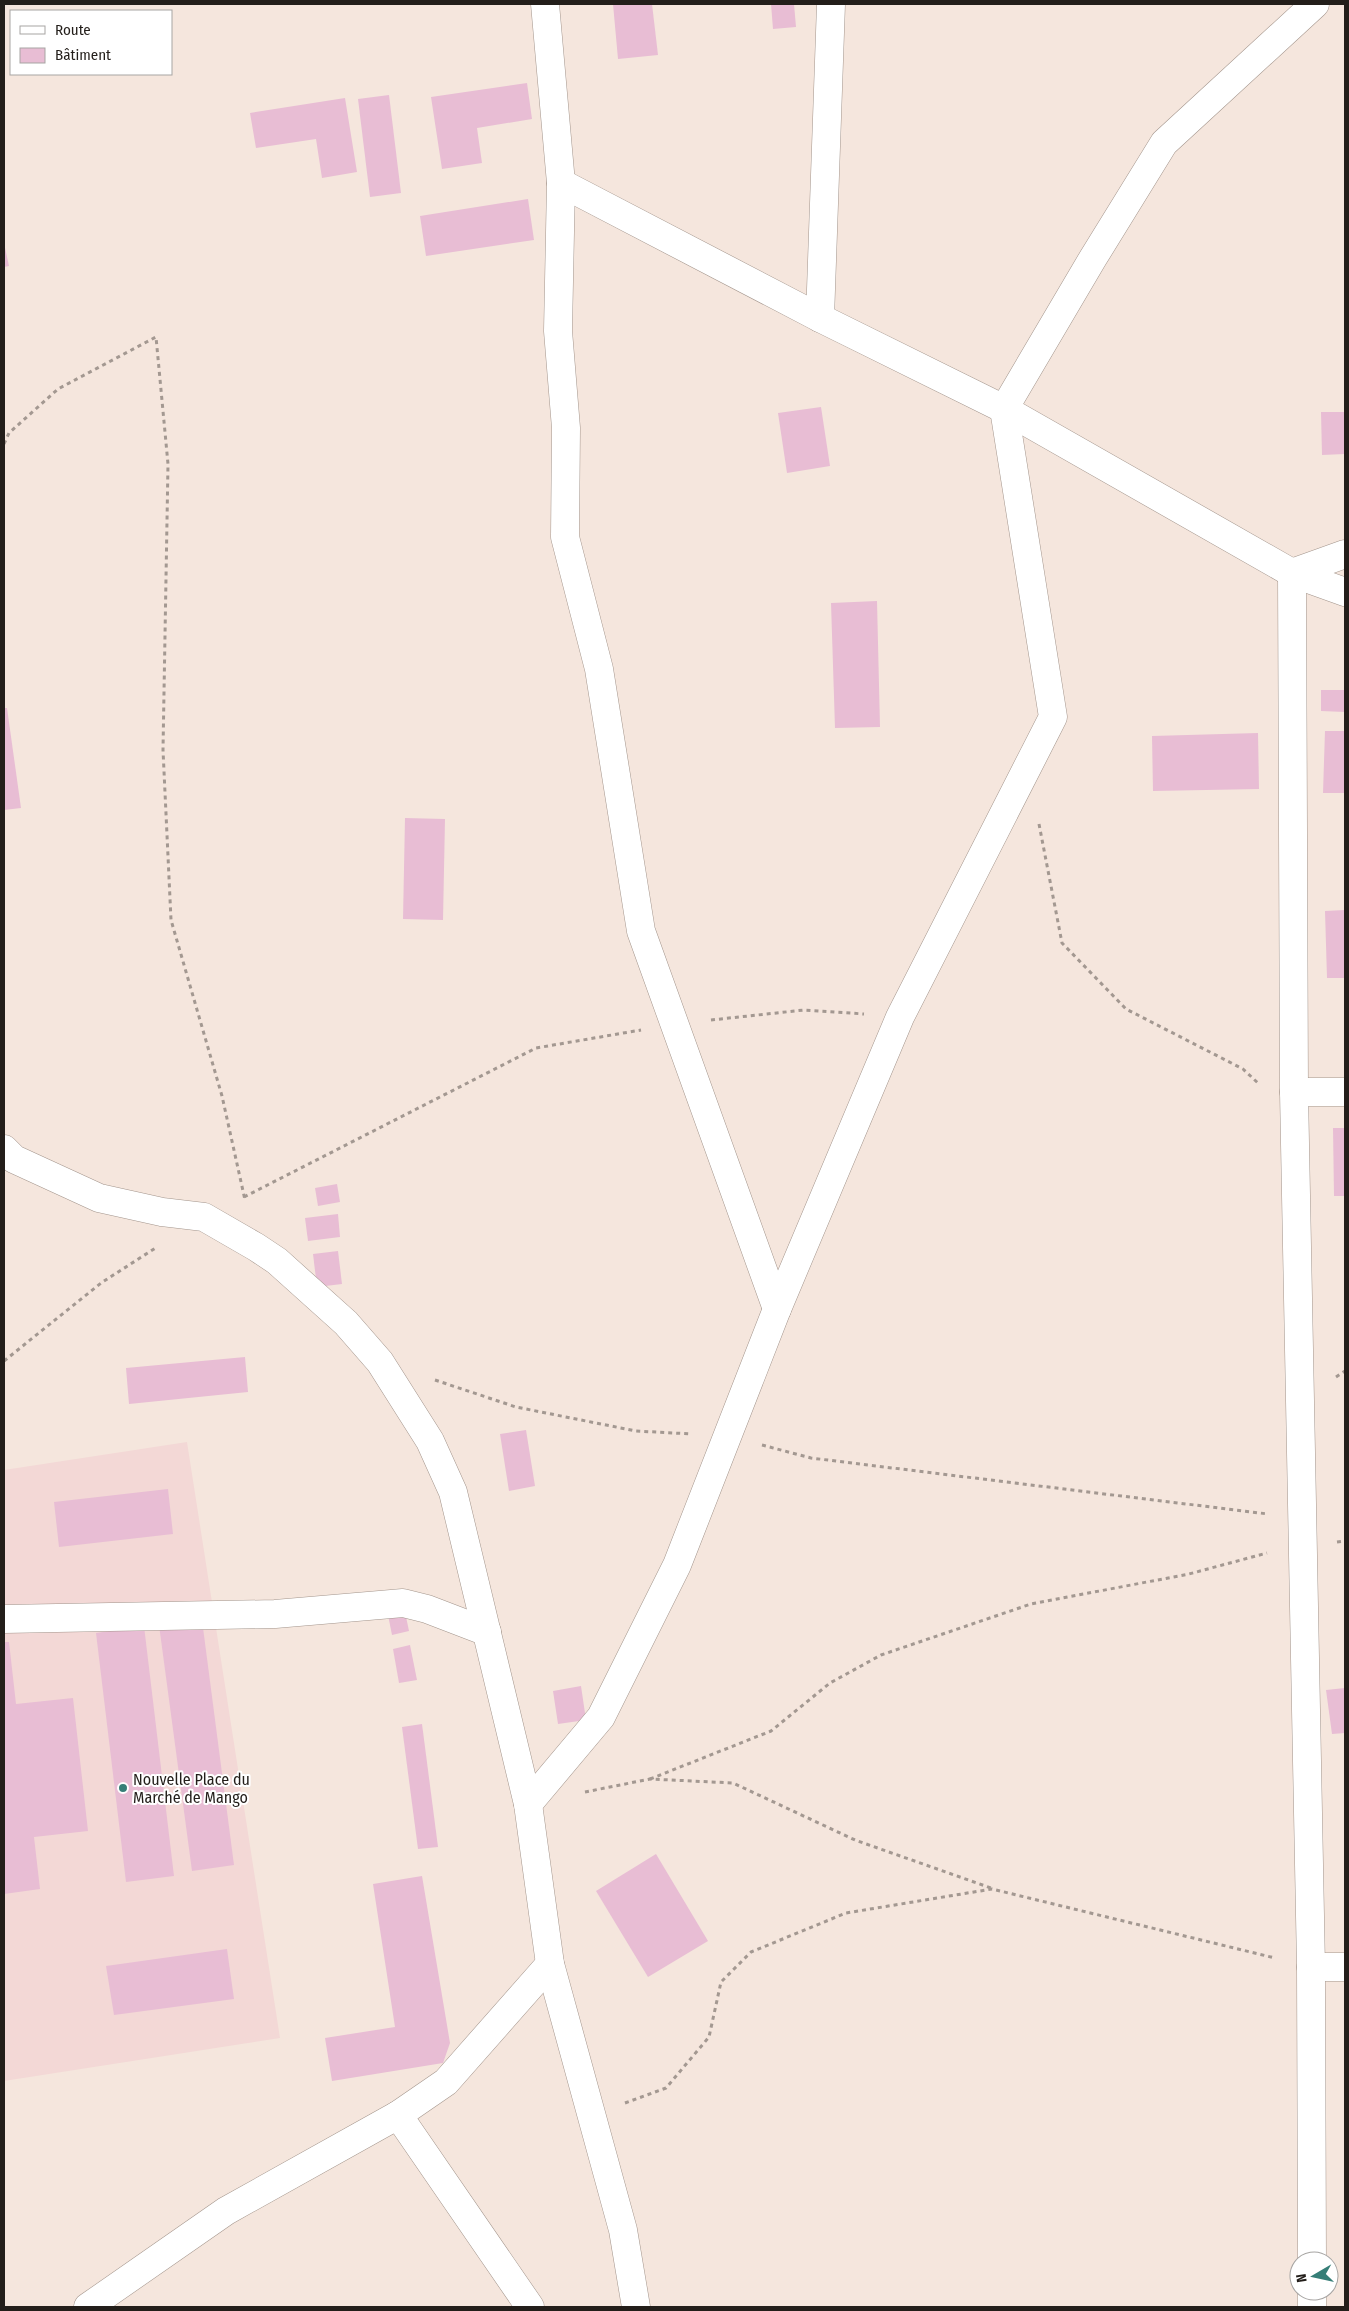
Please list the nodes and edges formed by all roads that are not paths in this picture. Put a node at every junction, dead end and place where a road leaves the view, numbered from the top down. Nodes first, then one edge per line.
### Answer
1 (545, 4) edge
2 (831, 4) edge
3 (1315, 4) edge
4 (561, 183) junction
5 (820, 318) junction
6 (1004, 409) junction
7 (1345, 554) edge
8 (1292, 573) junction
9 (1345, 592) edge
10 (1345, 1092) edge
11 (1294, 1104) junction
12 (4, 1149) edge
13 (777, 1309) junction
14 (4, 1619) edge
15 (487, 1632) junction
16 (528, 1804) junction
17 (550, 1964) junction
18 (1311, 1967) junction
19 (1345, 1967) edge
20 (398, 2115) junction
21 (1312, 2251) edge
22 (88, 2307) edge
23 (530, 2307) edge
24 (636, 2307) edge

1 - 4 street
2 - 5 street
3 - 6 street
4 - 5 street
4 - 13 street
5 - 6 street
6 - 8 street
6 - 13 street
7 - 8 street
8 - 9 street
8 - 11 street
10 - 11 street
11 - 18 street
12 - 15 street
13 - 16 street
14 - 15 street
15 - 16 street
16 - 17 street
17 - 20 street
17 - 24 street
18 - 19 street
18 - 21 street
20 - 22 street
20 - 23 street

